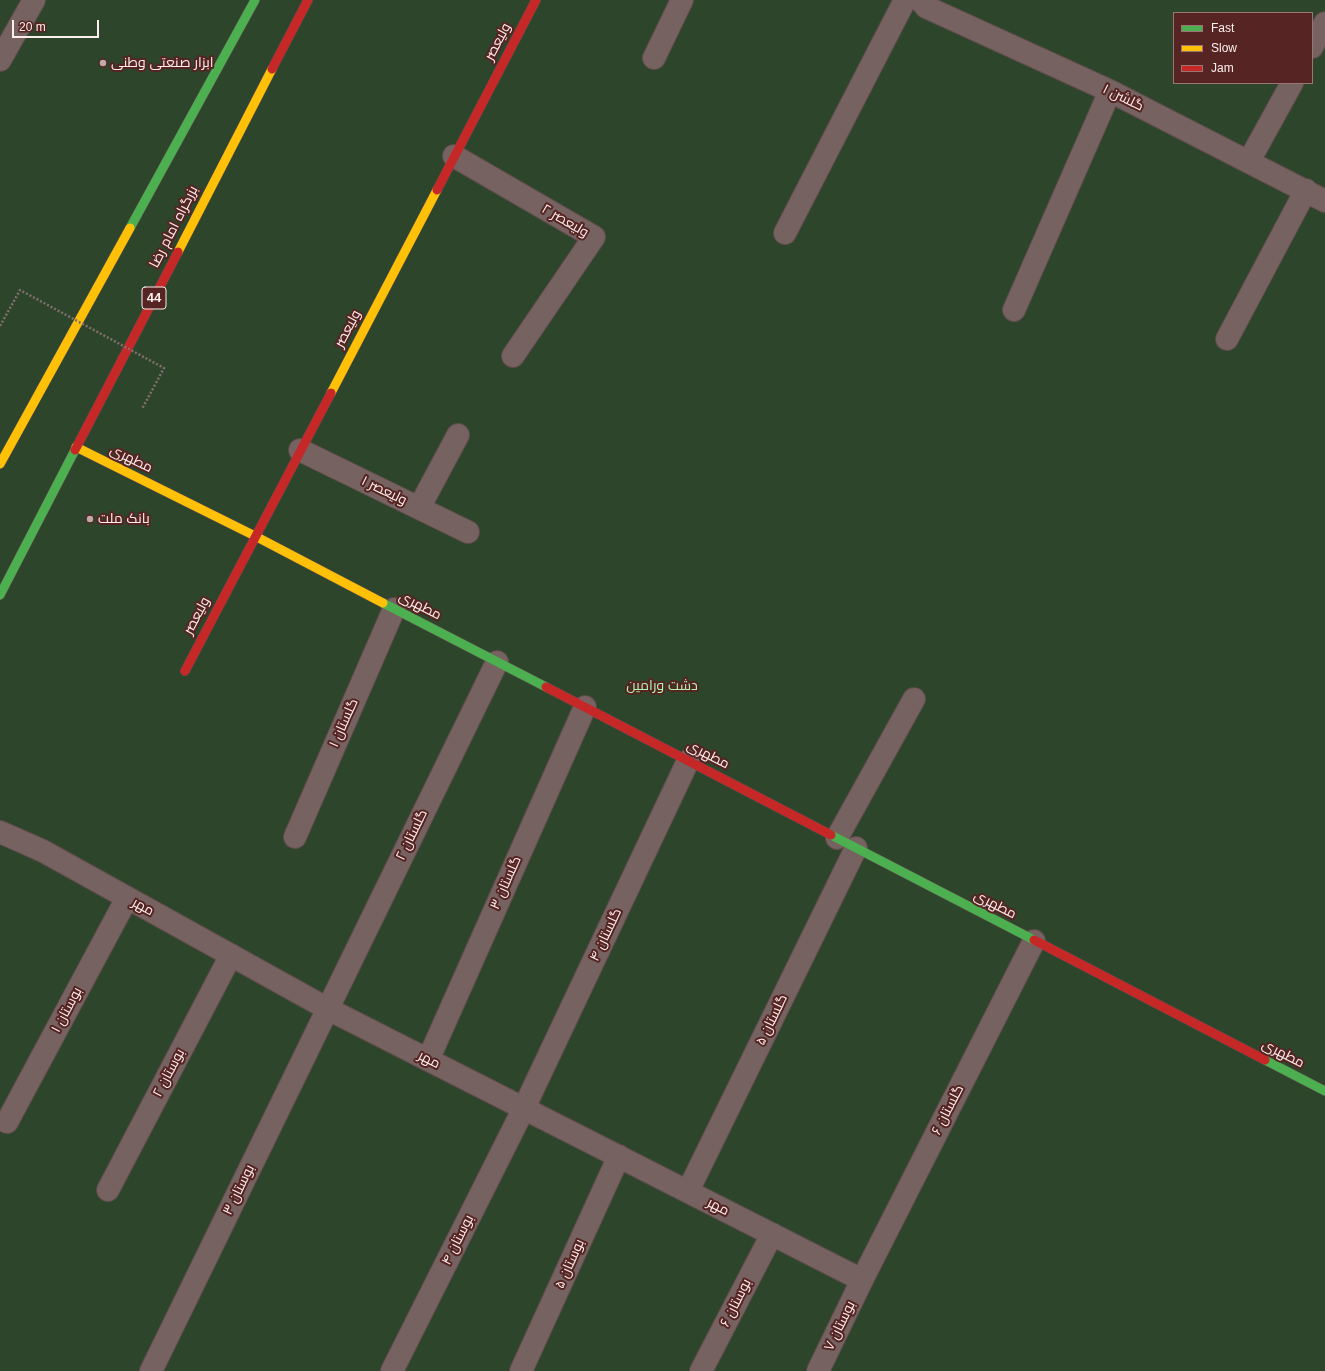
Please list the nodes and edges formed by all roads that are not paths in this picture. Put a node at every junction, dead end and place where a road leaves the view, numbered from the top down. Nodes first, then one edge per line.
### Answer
1 (34, 0) edge
2 (255, 0) edge
3 (308, 0) edge
4 (536, 0) edge
5 (682, 0) edge
6 (904, 0) edge
7 (920, 0) edge
8 (1325, 23) edge
9 (1313, 45) edge
10 (654, 58) dead end
11 (0, 60) edge
12 (1291, 84) edge
13 (1110, 91) junction
14 (454, 156) junction
15 (1249, 161) junction
16 (1306, 190) junction
17 (1325, 201) edge
18 (785, 233) dead end
19 (1014, 310) dead end
20 (1227, 339) dead end
21 (513, 356) dead end
22 (458, 435) dead end
23 (76, 447) junction
24 (300, 450) junction
25 (0, 464) edge
26 (419, 508) junction
27 (468, 532) dead end
28 (255, 536) junction
29 (0, 595) edge
30 (394, 608) junction
31 (497, 662) junction
32 (184, 671) dead end
33 (914, 699) dead end
34 (585, 707) junction
35 (688, 761) junction
36 (295, 837) dead end
37 (837, 838) junction
38 (2, 839) edge
39 (856, 848) junction
40 (127, 898) junction
41 (1034, 941) junction
42 (231, 955) junction
43 (328, 1009) junction
44 (428, 1060) junction
45 (1325, 1091) edge
46 (524, 1108) junction
47 (7, 1122) dead end
48 (619, 1156) junction
49 (108, 1190) dead end
50 (688, 1191) junction
51 (772, 1234) junction
52 (862, 1280) junction
53 (151, 1371) edge
54 (392, 1371) edge
55 (521, 1371) edge
56 (701, 1371) edge
57 (818, 1371) edge

1 - 11 street
2 - 25 main road
3 - 23 main road, بزرگراه امام رضا / 44
4 - 14 main road, ولیعصر
5 - 10 street
6 - 18 street
7 - 13 street, گلشن ۱
8 - 9 street
12 - 15 street
13 - 15 street, گلشن ۱
13 - 19 street
14 - 21 street, ولیعصر ۲
14 - 24 main road, ولیعصر
15 - 16 street, گلشن ۱
16 - 17 street, گلشن ۱
16 - 20 street
22 - 26 street
23 - 28 main road, مطهری
23 - 29 main road, بزرگراه امام رضا / 44
24 - 26 street, ولیعصر ۱
24 - 28 main road, ولیعصر
26 - 27 street, ولیعصر ۱
28 - 30 main road, مطهری
28 - 32 main road, ولیعصر
30 - 31 main road, مطهری
30 - 36 street, گلستان ۱
31 - 34 main road, مطهری
31 - 43 street, گلستان ۲
33 - 37 street
34 - 35 main road, مطهری
34 - 44 street, گلستان ۳
35 - 37 main road, مطهری
35 - 46 street, گلستان ۴
37 - 39 main road, مطهری
38 - 40 street, مهر
39 - 41 main road, مطهری
39 - 50 street, گلستان ۵
40 - 42 street, مهر
40 - 47 street, بوستان ۱
41 - 45 main road, مطهری
41 - 52 street, گلستان ۶
42 - 43 street, مهر
42 - 49 street, بوستان ۲
43 - 44 street, مهر
43 - 53 street, بوستان ۳
44 - 46 street, مهر
46 - 48 street, مهر
46 - 54 street, بوستان ۴
48 - 50 street, مهر
48 - 55 street, بوستان ۵
50 - 51 street, مهر
51 - 52 street, مهر
51 - 56 street, بوستان ۶
52 - 57 street, بوستان ۷

